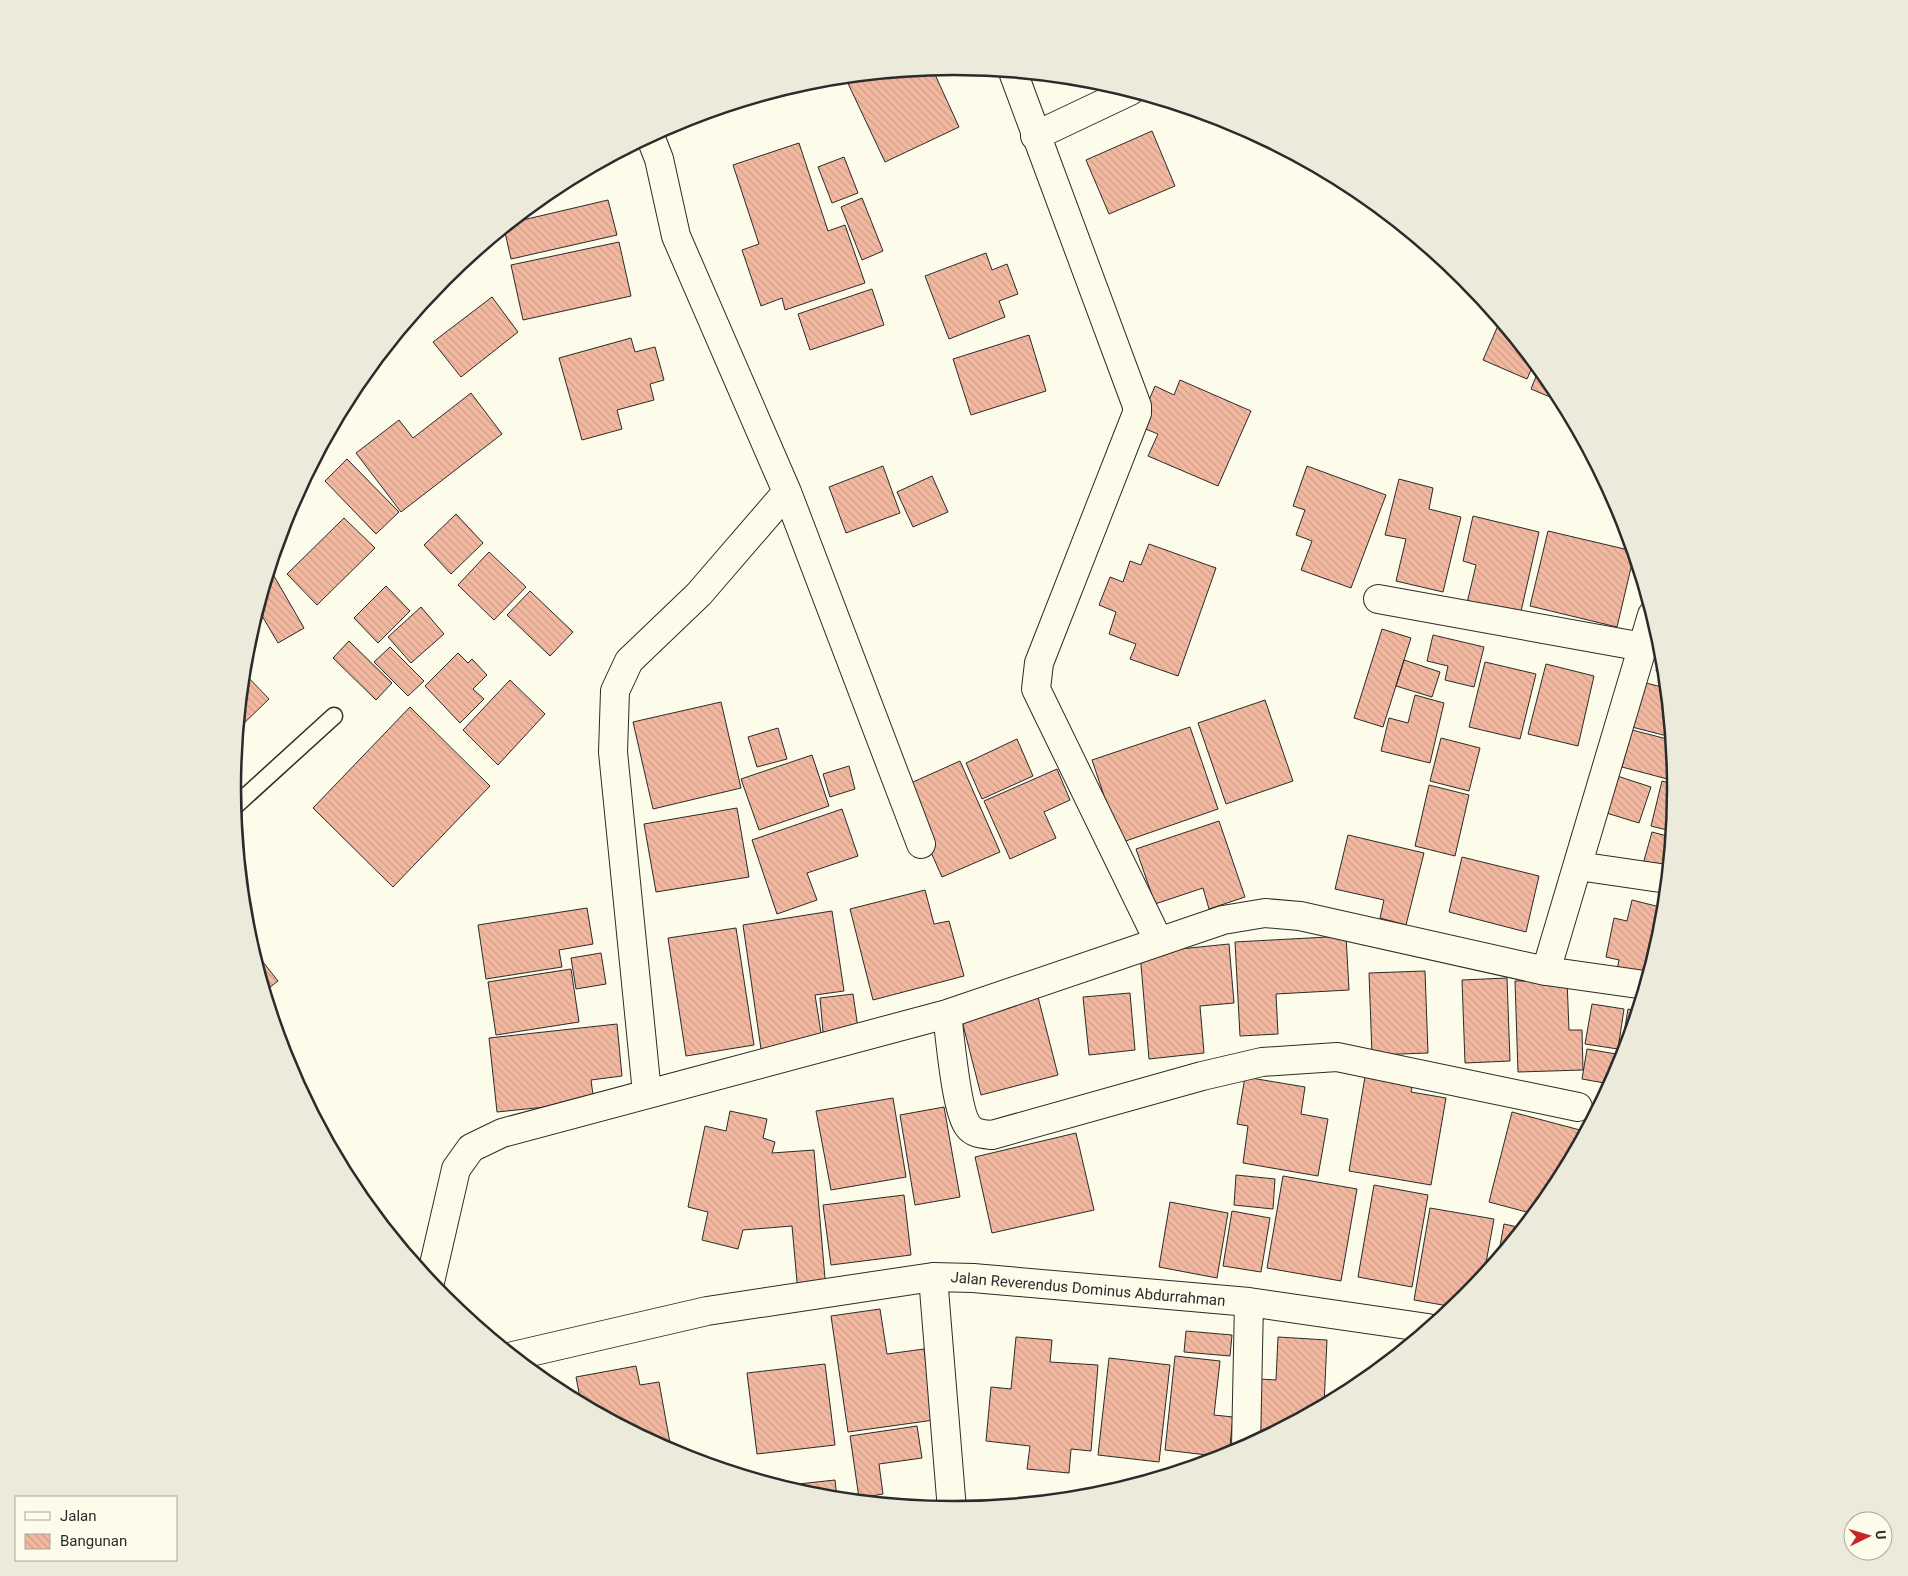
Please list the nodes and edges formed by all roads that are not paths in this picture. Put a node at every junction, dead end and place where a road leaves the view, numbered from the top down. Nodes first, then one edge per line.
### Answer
1 (1014, 78) edge
2 (1121, 95) edge
3 (1035, 136) junction
4 (653, 143) edge
5 (787, 492) junction
6 (1378, 599) dead end
7 (1648, 628) edge
8 (1643, 647) junction
9 (334, 716) dead end
10 (242, 800) edge
11 (921, 844) dead end
12 (1578, 866) junction
13 (1661, 878) edge
14 (1159, 942) junction
15 (1546, 971) junction
16 (1639, 984) edge
17 (947, 1014) junction
18 (647, 1093) junction
19 (1578, 1107) dead end
20 (432, 1273) edge
21 (933, 1277) junction
22 (1249, 1302) junction
23 (1421, 1327) edge
24 (520, 1354) edge
25 (1246, 1438) edge
26 (951, 1501) edge

1 - 3 street
2 - 3 street
3 - 14 street
4 - 5 street
5 - 11 street
5 - 18 street
6 - 8 street
7 - 8 street
8 - 12 street
9 - 10 lane
12 - 13 street
12 - 15 street
14 - 15 street
14 - 17 street
15 - 16 street
17 - 18 street
17 - 19 street
18 - 20 street
21 - 22 street, Jalan Reverendus Dominus Abdurrahman
21 - 24 street, Jalan Reverendus Dominus Abdurrahman
21 - 26 street
22 - 23 street, Jalan Reverendus Dominus Abdurrahman
22 - 25 street

